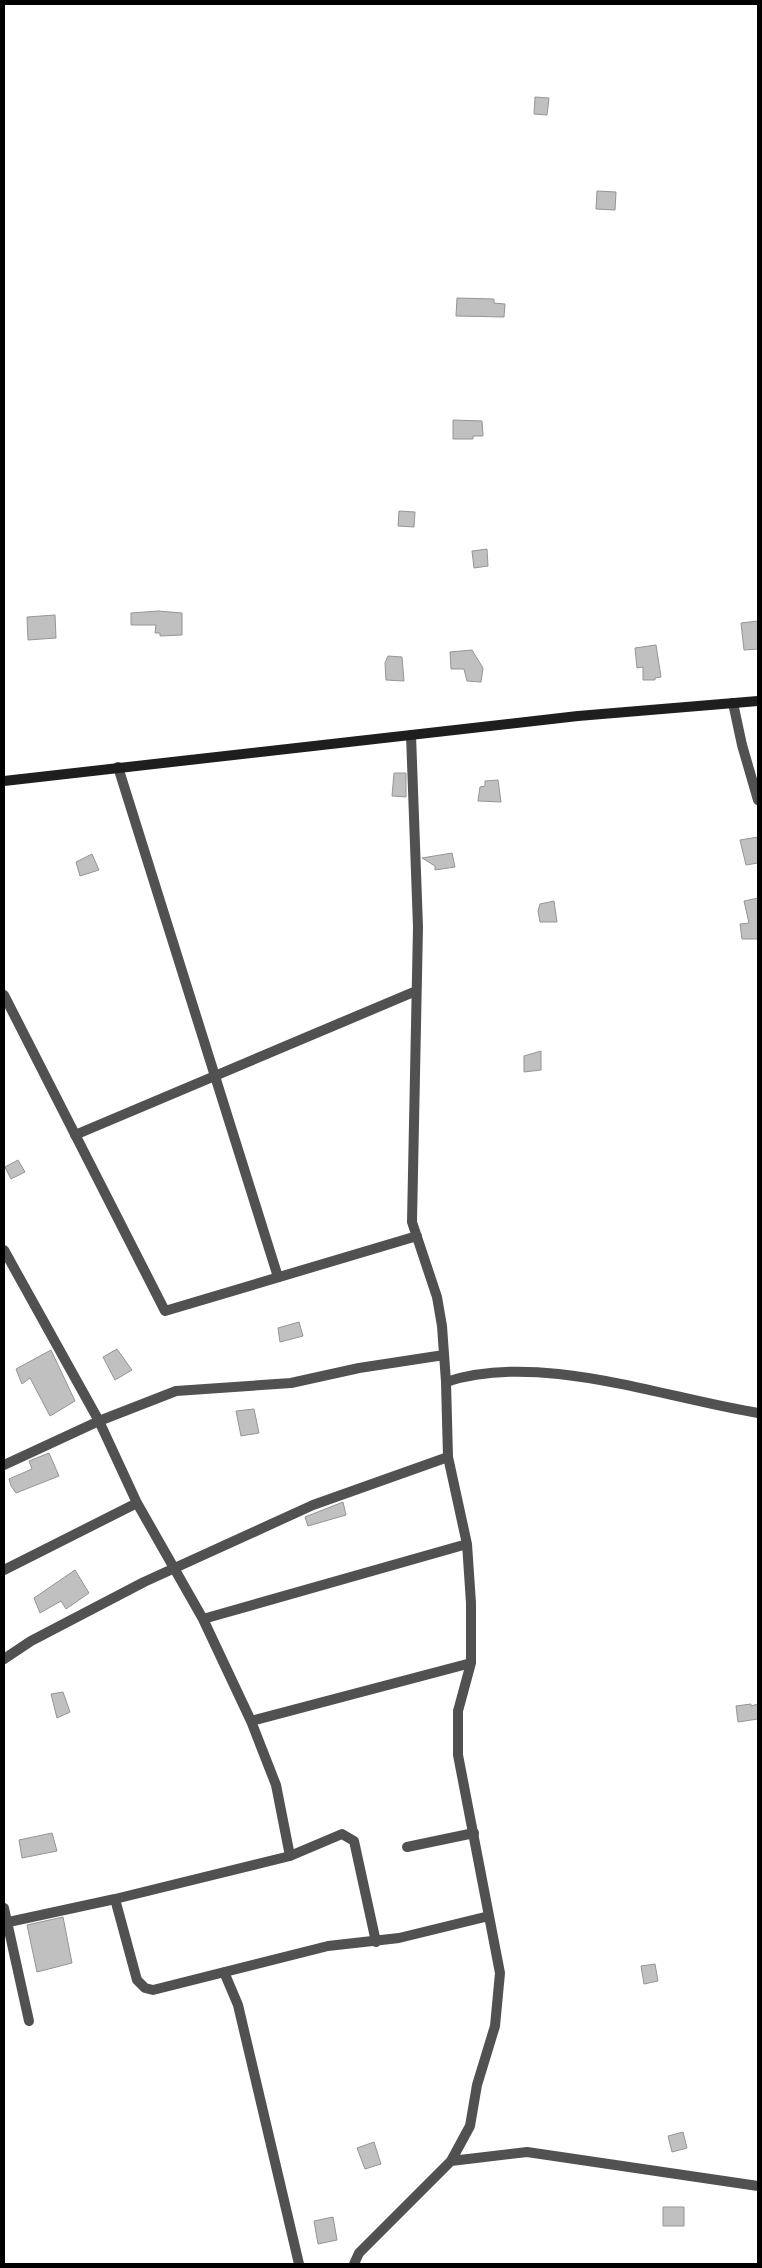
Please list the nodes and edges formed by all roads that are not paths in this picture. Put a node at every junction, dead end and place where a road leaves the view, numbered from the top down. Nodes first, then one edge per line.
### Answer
1 (758, 701) edge
2 (733, 703) junction
3 (411, 735) junction
4 (118, 767) junction
5 (4, 781) edge
6 (758, 800) edge
7 (416, 991) junction
8 (4, 995) edge
9 (215, 1076) junction
10 (75, 1136) junction
11 (417, 1236) junction
12 (4, 1250) edge
13 (278, 1277) junction
14 (444, 1355) junction
15 (446, 1382) junction
16 (758, 1413) edge
17 (99, 1421) junction
18 (448, 1457) junction
19 (4, 1465) edge
20 (136, 1503) junction
21 (467, 1544) junction
22 (174, 1569) junction
23 (4, 1570) edge
24 (203, 1619) junction
25 (4, 1659) edge
26 (471, 1663) junction
27 (251, 1722) junction
28 (474, 1833) junction
29 (408, 1847) dead end
30 (290, 1856) junction
31 (115, 1899) junction
32 (4, 1908) edge
33 (489, 1916) junction
34 (5, 1922) edge
35 (376, 1942) junction
36 (224, 1972) junction
37 (29, 2021) dead end
38 (451, 2161) junction
39 (758, 2186) edge
40 (299, 2264) edge
41 (354, 2264) edge

1 - 2 street
2 - 3 street
2 - 6 street
3 - 4 street
3 - 7 street
4 - 5 street
4 - 9 street
7 - 9 street
7 - 11 street
8 - 10 street
9 - 10 street
9 - 13 street
10 - 13 street
11 - 13 street
11 - 14 street
12 - 17 street
14 - 15 street
14 - 17 street
15 - 16 street
15 - 18 street
17 - 19 street
17 - 20 street
18 - 21 street
18 - 22 street
20 - 22 street
20 - 23 street
21 - 24 street
21 - 26 street
22 - 24 street
22 - 25 street
24 - 27 street
26 - 27 street
26 - 28 street
27 - 30 street
28 - 29 street
28 - 33 street
30 - 31 street
30 - 35 street
31 - 34 street
31 - 36 street
32 - 34 street
33 - 35 street
33 - 38 street
34 - 37 street
35 - 36 street
36 - 40 street
38 - 39 street
38 - 41 street

